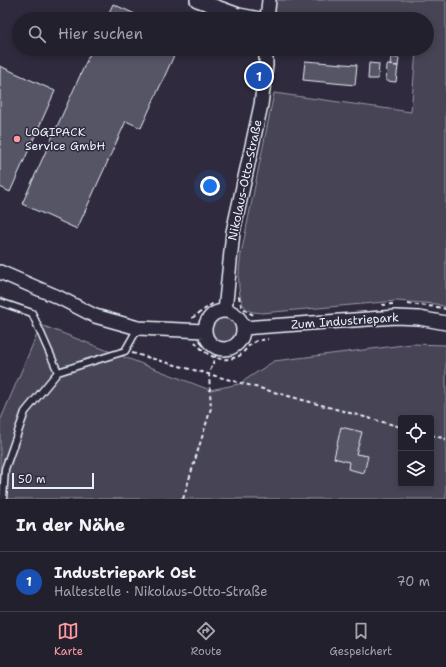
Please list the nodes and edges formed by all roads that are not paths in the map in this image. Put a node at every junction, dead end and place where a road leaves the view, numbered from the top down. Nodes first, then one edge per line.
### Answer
1 (197, 0) edge
2 (269, 0) edge
3 (212, 3) edge
4 (232, 12) edge
5 (268, 12) edge
6 (266, 56) edge
7 (0, 272) edge
8 (0, 302) edge
9 (226, 306) junction
10 (446, 322) edge
11 (138, 328) junction
12 (243, 328) junction
13 (205, 330) junction
14 (58, 372) junction
15 (3, 499) edge

1 - 3 street
2 - 5 street
3 - 4 street
6 - 9 street, Nikolaus-Otto-Straße
7 - 11 street
8 - 14 lane
9 - 12 street
9 - 13 street
10 - 12 street, Zum Industriepark
11 - 13 street
11 - 14 lane
12 - 13 street
14 - 15 lane

